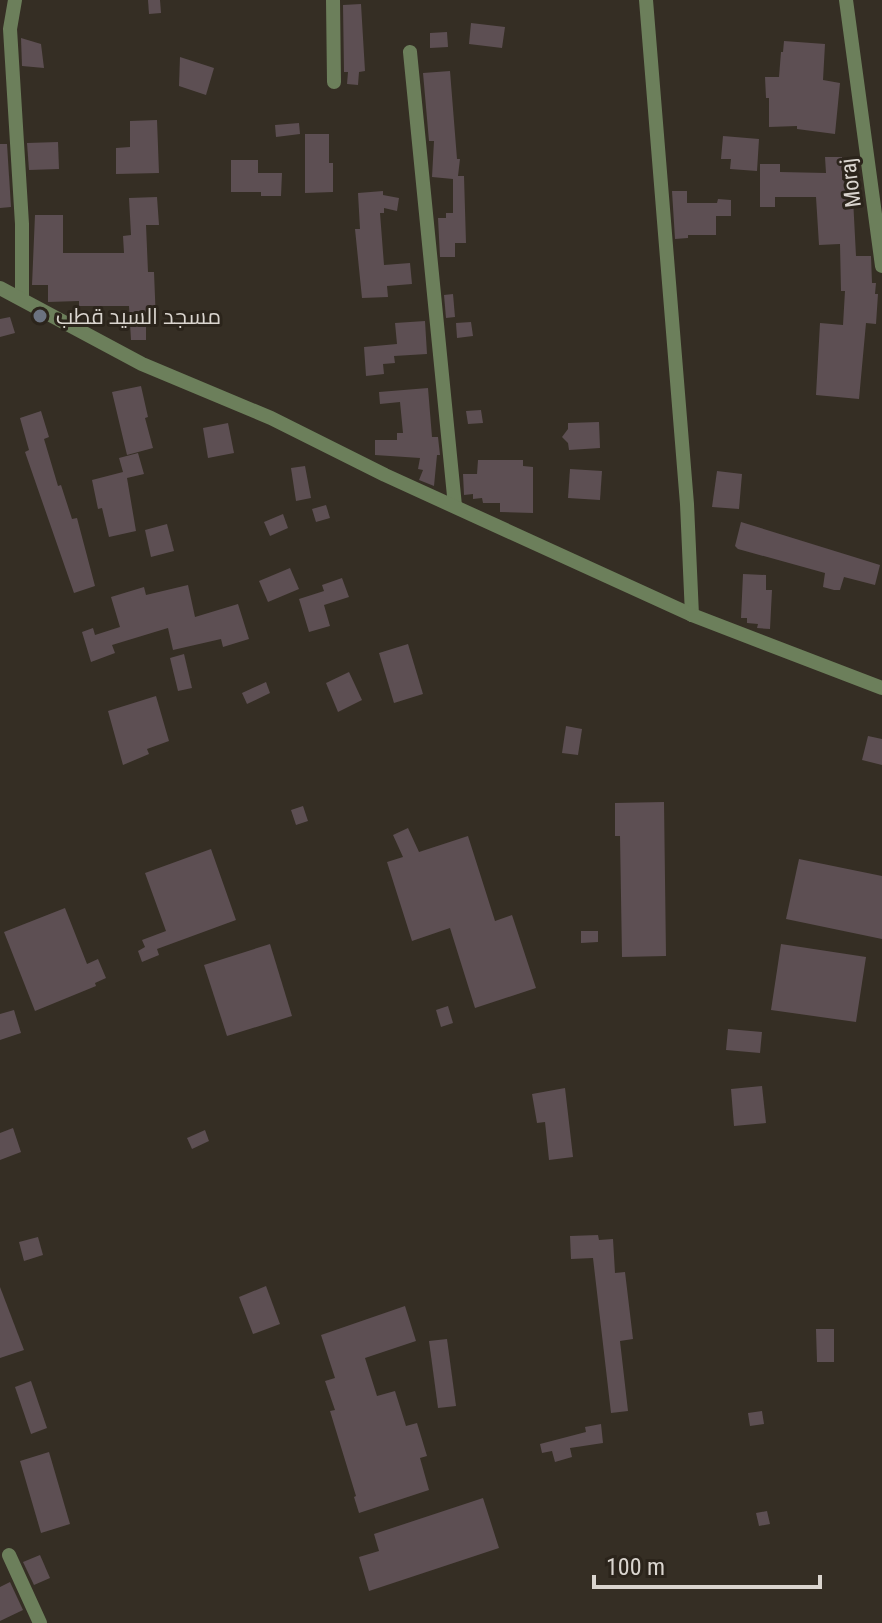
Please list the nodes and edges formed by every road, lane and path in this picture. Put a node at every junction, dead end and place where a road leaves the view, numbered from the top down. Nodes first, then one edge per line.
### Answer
1 (15, 0) edge
2 (333, 0) edge
3 (646, 0) edge
4 (846, 0) edge
5 (410, 52) dead end
6 (334, 82) dead end
7 (878, 201) edge
8 (882, 266) edge
9 (0, 288) edge
10 (22, 299) junction
11 (455, 506) junction
12 (692, 615) junction
13 (882, 688) edge
14 (9, 1555) dead end
15 (40, 1623) edge

1 - 10 street
2 - 6 street
3 - 12 street
4 - 7 street, Moraj
5 - 11 street
7 - 8 street, Moraj
9 - 10 street
10 - 11 street
11 - 12 street
12 - 13 street
14 - 15 street

